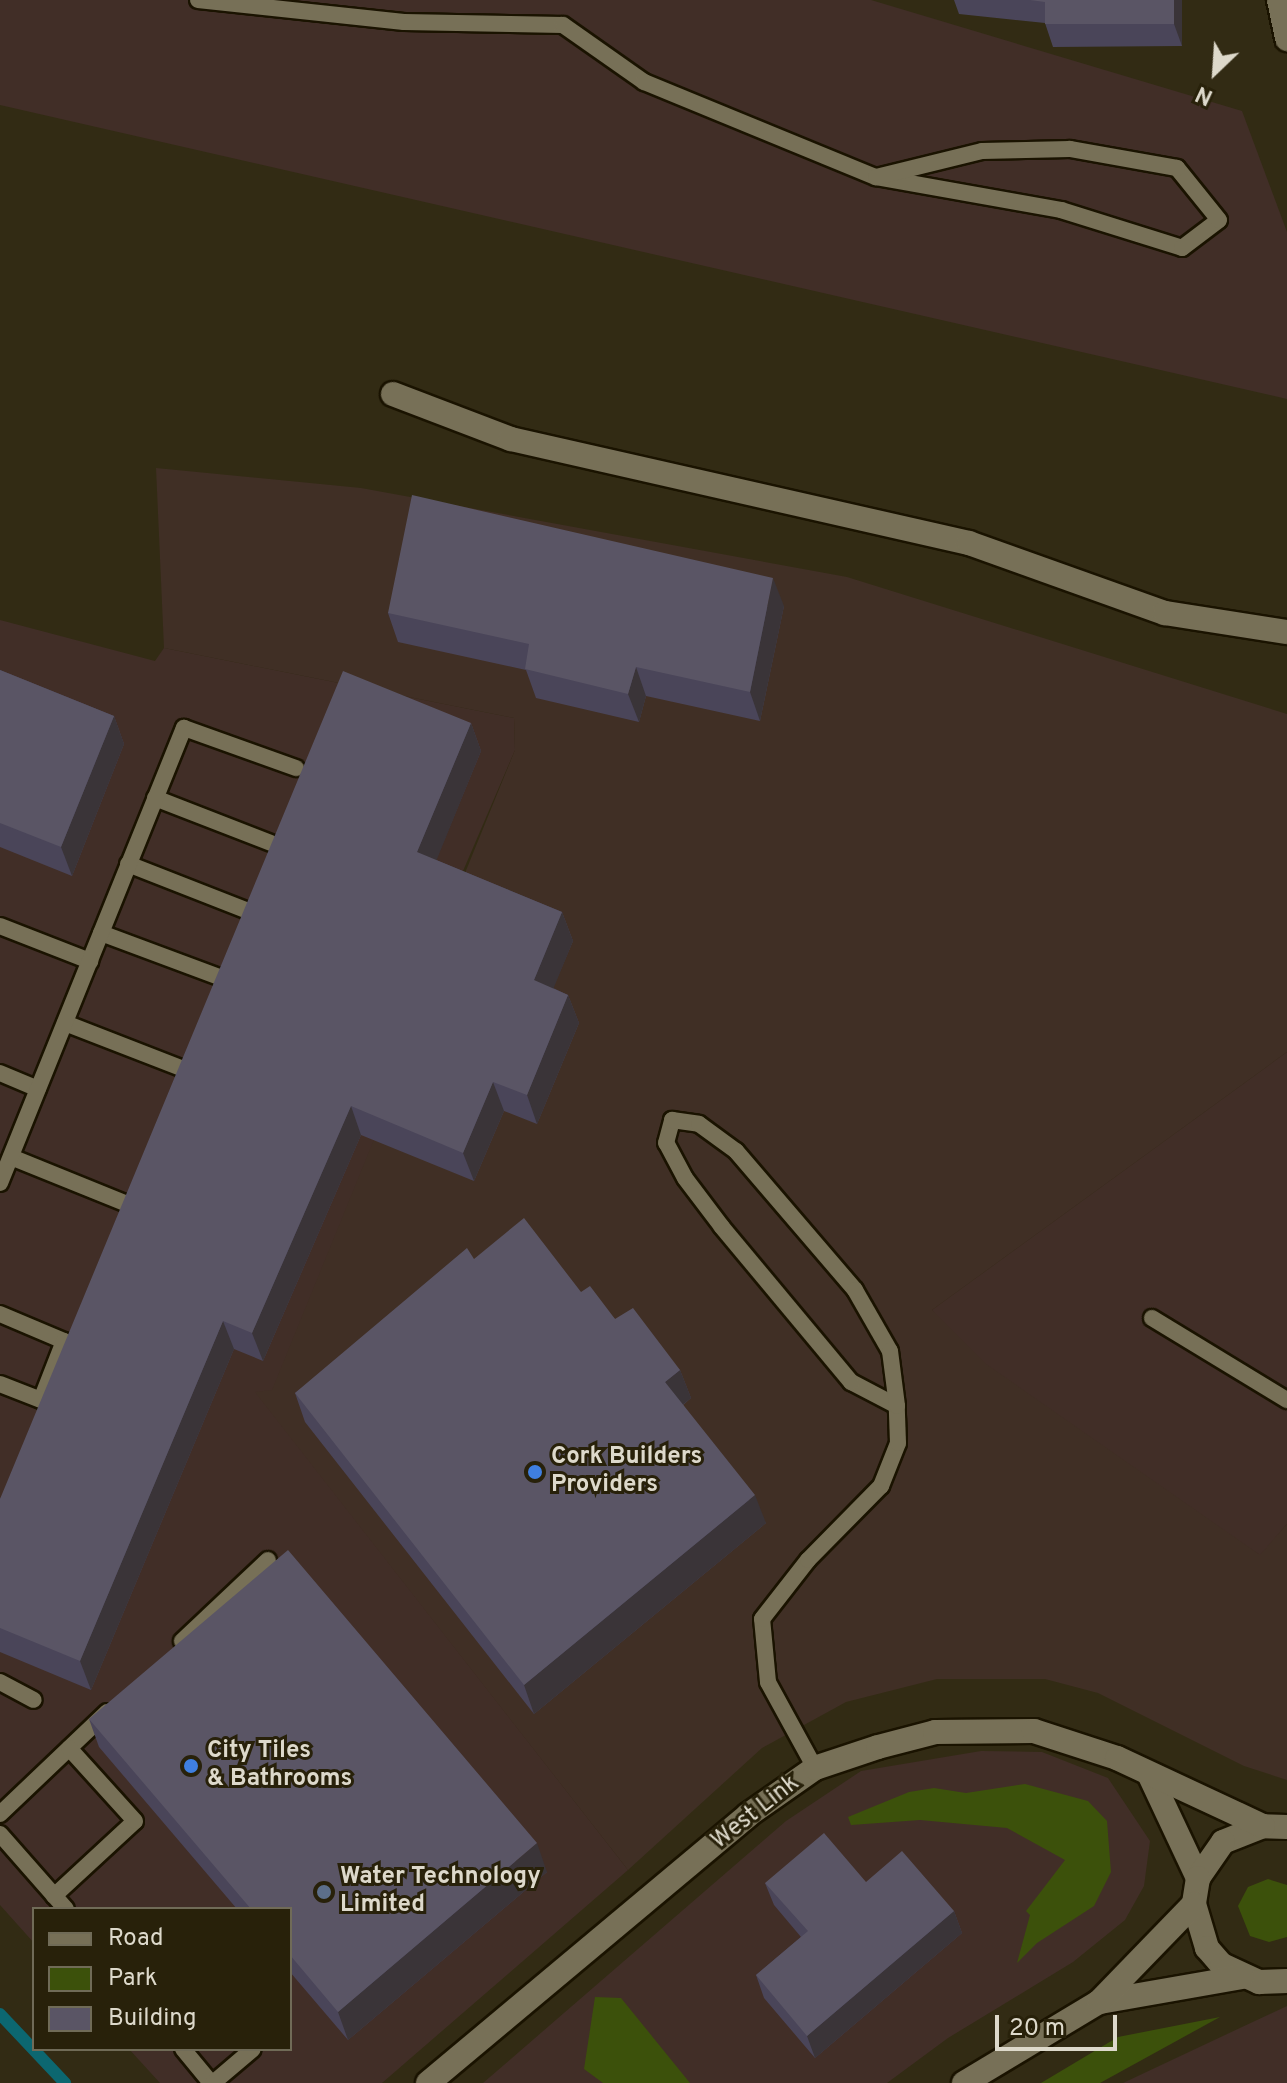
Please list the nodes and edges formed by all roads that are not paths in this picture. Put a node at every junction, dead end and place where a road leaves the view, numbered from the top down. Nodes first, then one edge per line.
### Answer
1 (198, 0) edge
2 (1279, 0) edge
3 (1287, 39) edge
4 (876, 177) junction
5 (393, 394) dead end
6 (1287, 632) edge
7 (296, 768) dead end
8 (155, 798) junction
9 (271, 843) edge
10 (128, 864) junction
11 (248, 911) edge
12 (0, 926) edge
13 (101, 933) junction
14 (90, 961) junction
15 (219, 977) edge
16 (65, 1023) junction
17 (181, 1068) edge
18 (0, 1073) edge
19 (38, 1089) junction
20 (11, 1157) junction
21 (0, 1183) edge
22 (125, 1203) edge
23 (0, 1314) edge
24 (1152, 1318) dead end
25 (0, 1384) edge
26 (1287, 1400) edge
27 (897, 1406) junction
28 (268, 1560) dead end
29 (169, 1654) edge
30 (0, 1682) edge
31 (124, 1696) edge
32 (34, 1700) dead end
33 (69, 1748) junction
34 (815, 1768) junction
35 (1150, 1776) junction
36 (0, 1814) edge
37 (1275, 1826) edge
38 (0, 1834) edge
39 (1198, 1878) junction
40 (54, 1896) junction
41 (1194, 1904) junction
42 (64, 1907) edge
43 (1242, 1977) junction
44 (1283, 1985) edge
45 (1099, 2002) junction
46 (185, 2051) edge
47 (251, 2051) edge
48 (212, 2083) edge
49 (428, 2083) edge
50 (964, 2083) edge

1 - 4 lane
2 - 3 street
4 - 4 lane
5 - 6 street
7 - 8 lane
8 - 9 lane
8 - 10 lane
10 - 11 lane
10 - 13 lane
12 - 14 lane
13 - 14 lane
13 - 15 lane
14 - 16 lane
16 - 17 lane
16 - 19 lane
18 - 19 lane
19 - 20 lane
20 - 21 lane
20 - 22 lane
23 - 25 lane
24 - 26 lane
27 - 27 lane
27 - 34 lane
28 - 29 lane
30 - 32 lane
31 - 33 lane
33 - 36 lane
33 - 40 lane
34 - 35 street, West Link
34 - 49 street, West Link
35 - 37 street, West Link
35 - 39 street
37 - 39 street
38 - 40 lane
39 - 41 street
40 - 42 lane
41 - 43 street
41 - 45 street
43 - 44 street
43 - 45 street
45 - 50 street
46 - 48 lane
47 - 48 lane

